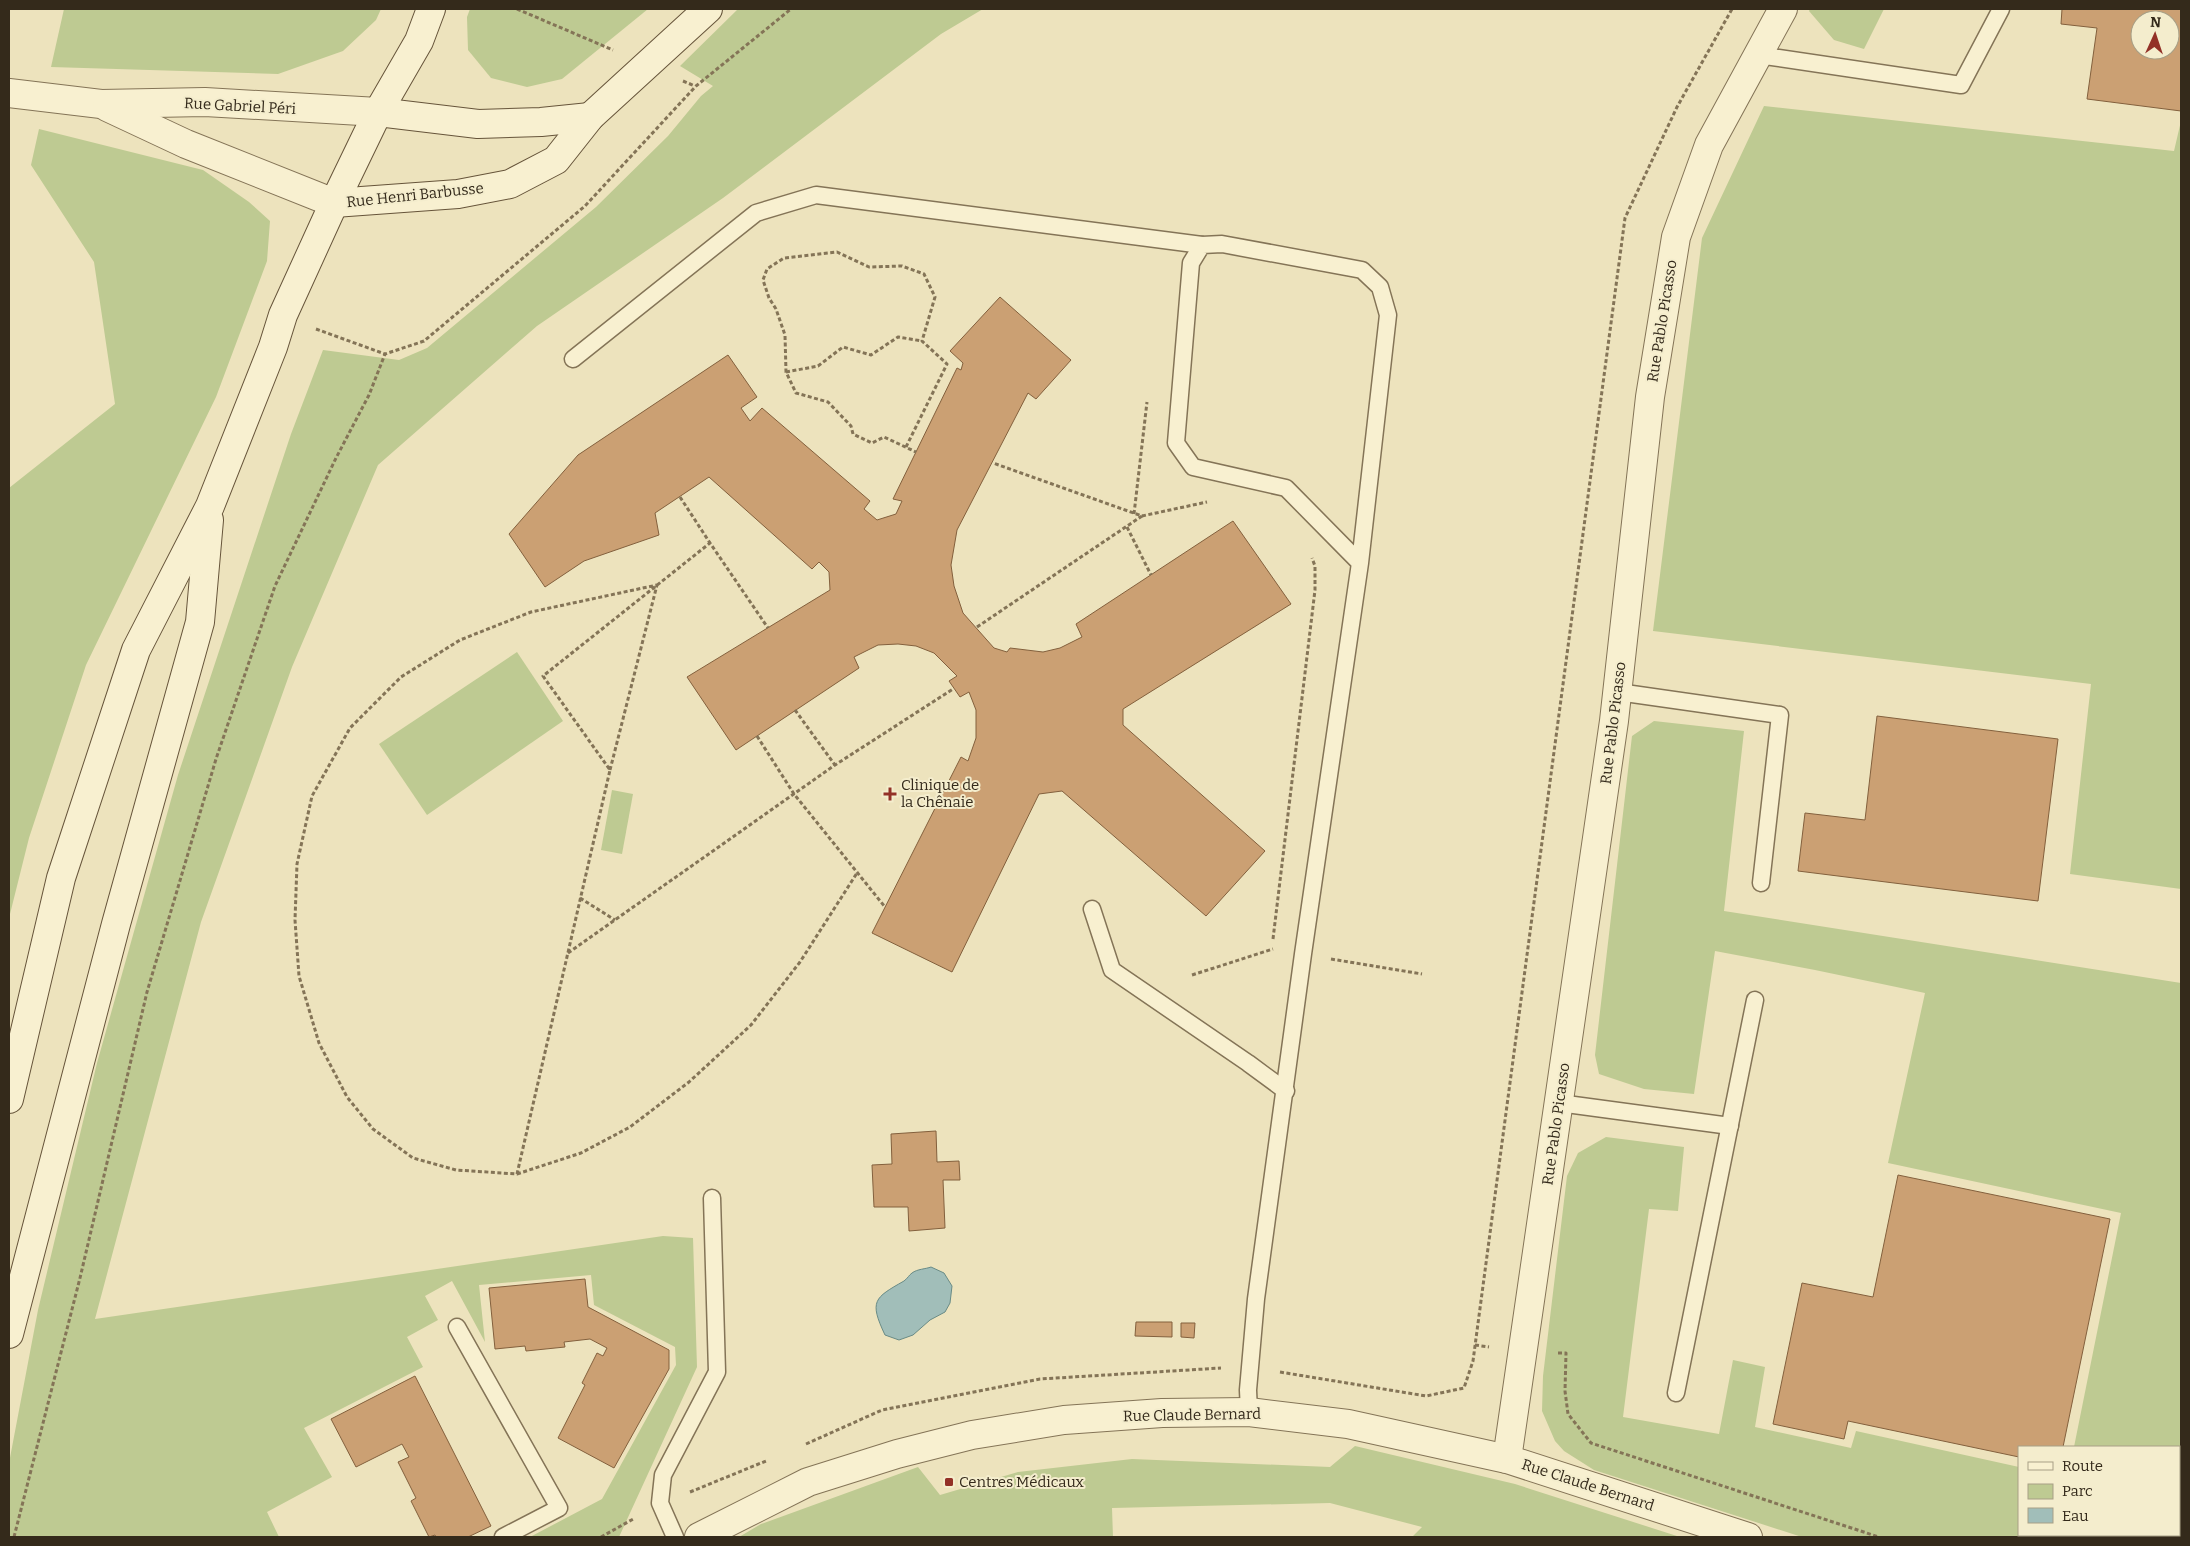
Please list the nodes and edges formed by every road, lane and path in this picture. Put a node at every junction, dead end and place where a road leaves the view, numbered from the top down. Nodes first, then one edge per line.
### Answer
1 (431, 9) edge
2 (517, 9) edge
3 (708, 9) edge
4 (791, 9) edge
5 (1732, 9) edge
6 (1783, 9) edge
7 (2001, 9) edge
8 (1758, 55) junction
9 (646, 64) junction
10 (696, 86) junction
11 (9, 93) edge
12 (101, 104) junction
13 (378, 112) junction
14 (590, 117) junction
15 (334, 203) junction
16 (1202, 246) junction
17 (283, 314) junction
18 (922, 341) junction
19 (384, 354) junction
20 (573, 359) dead end
21 (786, 372) junction
22 (1144, 431) dead end
23 (906, 447) junction
24 (916, 452) dead end
25 (993, 463) dead end
26 (680, 496) dead end
27 (1214, 500) dead end
28 (210, 506) junction
29 (1134, 514) junction
30 (1142, 516) junction
31 (1126, 527) junction
32 (710, 543) junction
33 (1312, 556) dead end
34 (1360, 563) junction
35 (1151, 574) dead end
36 (657, 584) junction
37 (977, 627) dead end
38 (768, 628) dead end
39 (953, 689) dead end
40 (1618, 692) junction
41 (795, 710) dead end
42 (757, 736) dead end
43 (835, 765) junction
44 (610, 770) junction
45 (794, 794) junction
46 (857, 873) junction
47 (1761, 883) dead end
48 (580, 898) junction
49 (885, 907) dead end
50 (1092, 909) dead end
51 (615, 920) junction
52 (568, 953) junction
53 (1271, 958) dead end
54 (1755, 1000) dead end
55 (1286, 1091) junction
56 (9, 1099) edge
57 (1559, 1103) junction
58 (1730, 1126) junction
59 (517, 1174) junction
60 (712, 1198) dead end
61 (457, 1327) dead end
62 (9, 1334) edge
63 (1475, 1346) junction
64 (1523, 1351) junction
65 (1250, 1368) junction
66 (1676, 1393) dead end
67 (1249, 1412) junction
68 (800, 1446) dead end
69 (773, 1458) dead end
70 (1507, 1459) junction
71 (660, 1503) junction
72 (14, 1537) edge
73 (504, 1537) edge
74 (601, 1537) edge
75 (675, 1537) edge
76 (699, 1537) edge
77 (1748, 1537) edge
78 (1879, 1537) edge

1 - 13 street
2 - 9 path
3 - 9 street, Rue Henri Barbusse
4 - 10 path
5 - 63 path
6 - 8 street, Rue Pablo Picasso
7 - 8 lane
8 - 40 street, Rue Pablo Picasso
9 - 10 path
9 - 14 street, Rue Henri Barbusse
10 - 19 path
11 - 12 street, Rue Gabriel Péri
12 - 13 street, Rue Gabriel Péri
12 - 15 street, Rue Gabriel Péri
13 - 14 street
13 - 15 street
14 - 15 street, Rue Henri Barbusse
15 - 17 street
16 - 20 lane
16 - 34 lane
16 - 34 lane
17 - 19 path
17 - 28 street
18 - 21 path
18 - 21 path
18 - 23 path
19 - 72 path
21 - 23 path
22 - 29 path
23 - 24 path
25 - 29 path
26 - 32 path
27 - 30 path
28 - 56 street
28 - 62 street
29 - 30 path
30 - 31 path
31 - 35 path
31 - 37 path
32 - 36 path
32 - 38 path
33 - 53 path
34 - 55 lane
36 - 44 path
36 - 44 path
36 - 59 path
39 - 43 path
40 - 47 lane
40 - 57 street, Rue Pablo Picasso
41 - 43 path
42 - 45 path
43 - 45 path
44 - 48 path
45 - 46 path
45 - 51 path
46 - 49 path
46 - 59 path
48 - 51 path
48 - 52 path
50 - 55 lane
51 - 52 path
52 - 59 path
54 - 58 lane
55 - 65 lane
57 - 58 lane
57 - 64 street, Rue Pablo Picasso
58 - 66 lane
60 - 71 lane
61 - 73 lane
63 - 64 path
63 - 65 path
64 - 70 street, Rue Pablo Picasso
64 - 78 path
65 - 67 lane
65 - 68 path
67 - 70 street, Rue Claude Bernard
67 - 76 street, Rue Claude Bernard
69 - 71 path
70 - 77 street, Rue Claude Bernard
71 - 74 path
71 - 75 lane

